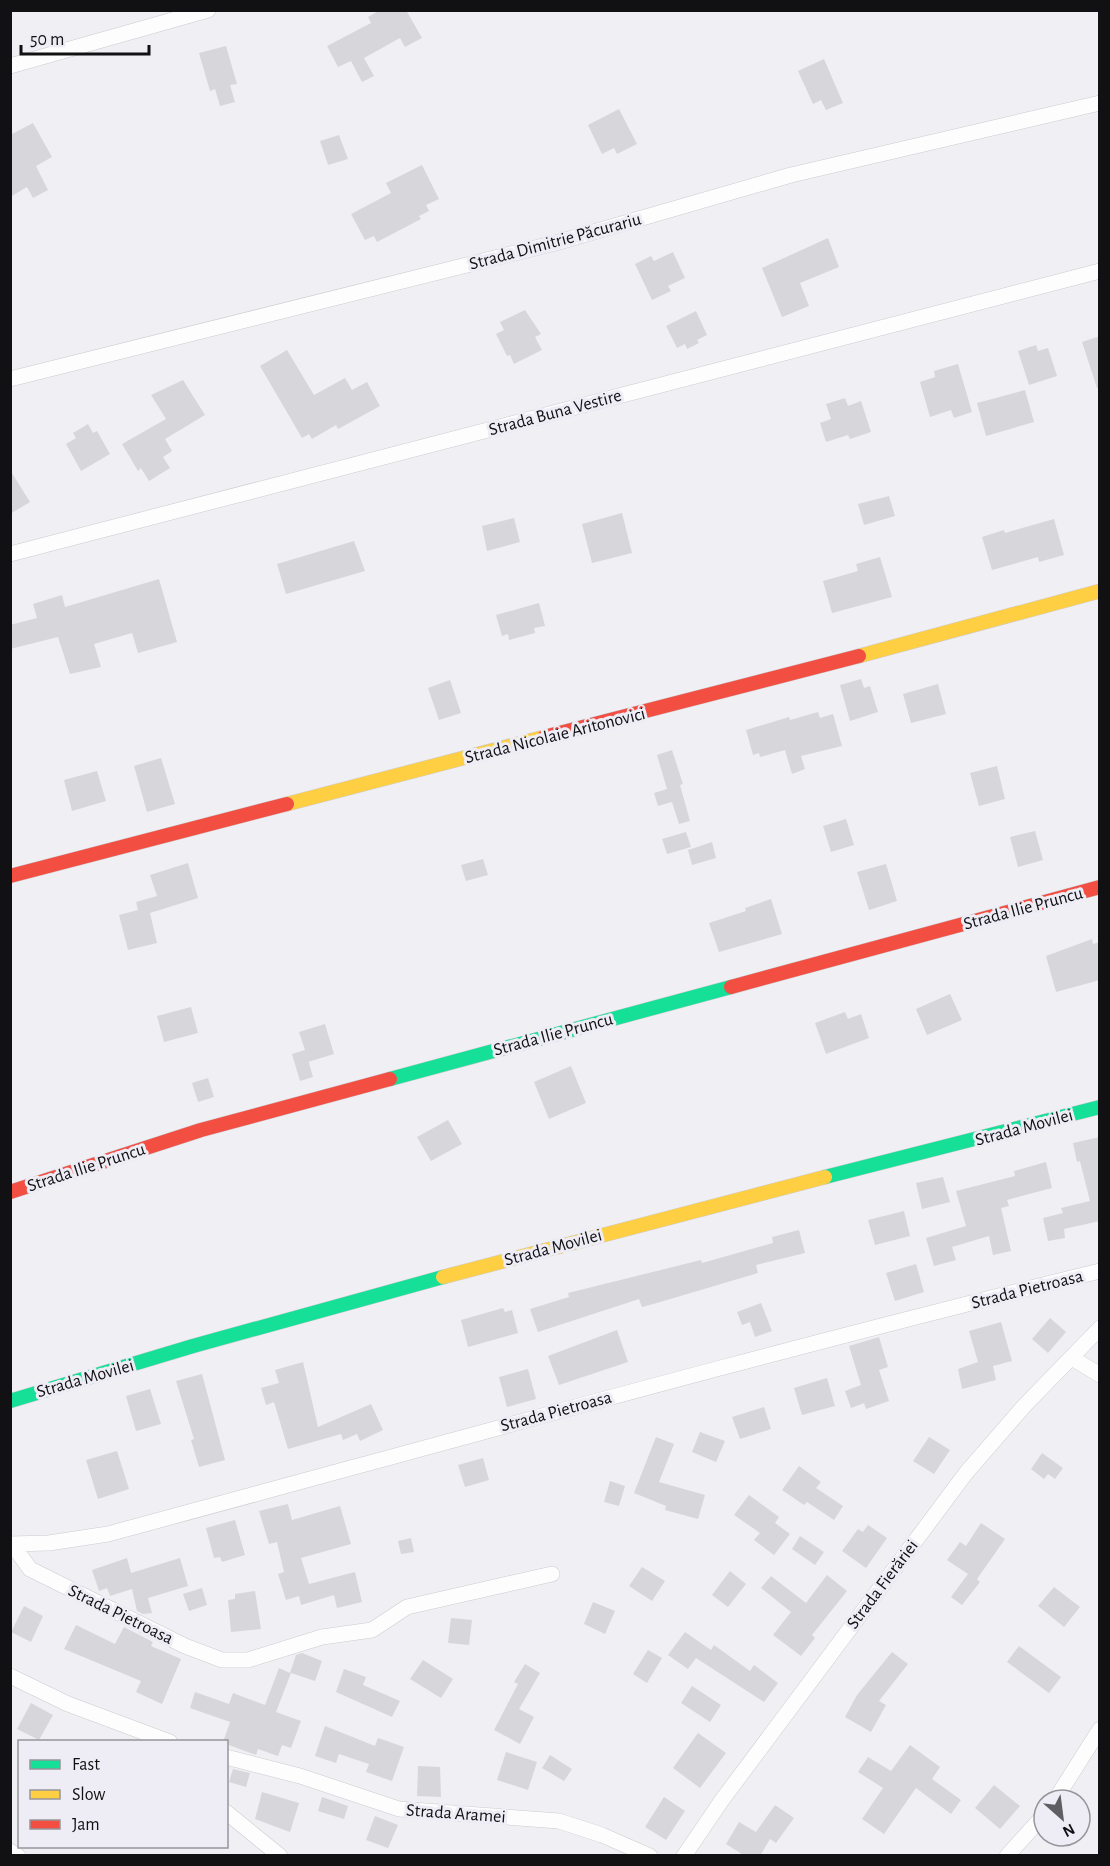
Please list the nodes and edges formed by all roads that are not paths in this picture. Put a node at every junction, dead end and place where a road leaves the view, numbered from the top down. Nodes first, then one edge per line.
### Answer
1 (208, 10) edge
2 (10, 66) edge
3 (1100, 103) edge
4 (1100, 271) edge
5 (10, 379) edge
6 (10, 554) edge
7 (1100, 591) edge
8 (10, 876) edge
9 (1100, 888) edge
10 (1100, 1107) edge
11 (10, 1192) edge
12 (1100, 1271) edge
13 (1100, 1329) edge
14 (1072, 1358) junction
15 (1100, 1375) edge
16 (10, 1401) edge
17 (11, 1544) edge
18 (552, 1574) dead end
19 (10, 1676) edge
20 (1100, 1729) edge
21 (165, 1740) edge
22 (228, 1758) edge
23 (1063, 1788) edge
24 (228, 1814) edge
25 (1032, 1828) edge
26 (10, 1851) edge
27 (18, 1856) edge
28 (280, 1856) edge
29 (650, 1856) edge
30 (684, 1856) edge
31 (1007, 1856) edge

1 - 2 street
3 - 5 street, Strada Dimitrie Păcurariu
4 - 6 street, Strada Buna Vestire
7 - 8 street, Strada Nicolaie Aritonovici
9 - 11 street, Strada Ilie Pruncu
10 - 16 street, Strada Movilei
12 - 17 street, Strada Pietroasa
13 - 14 street, Strada Fierăriei
14 - 15 street
14 - 30 street, Strada Fierăriei
17 - 18 street, Strada Pietroasa
19 - 21 street
20 - 23 street
22 - 29 street, Strada Aramei
24 - 28 street
25 - 31 street
26 - 27 street

